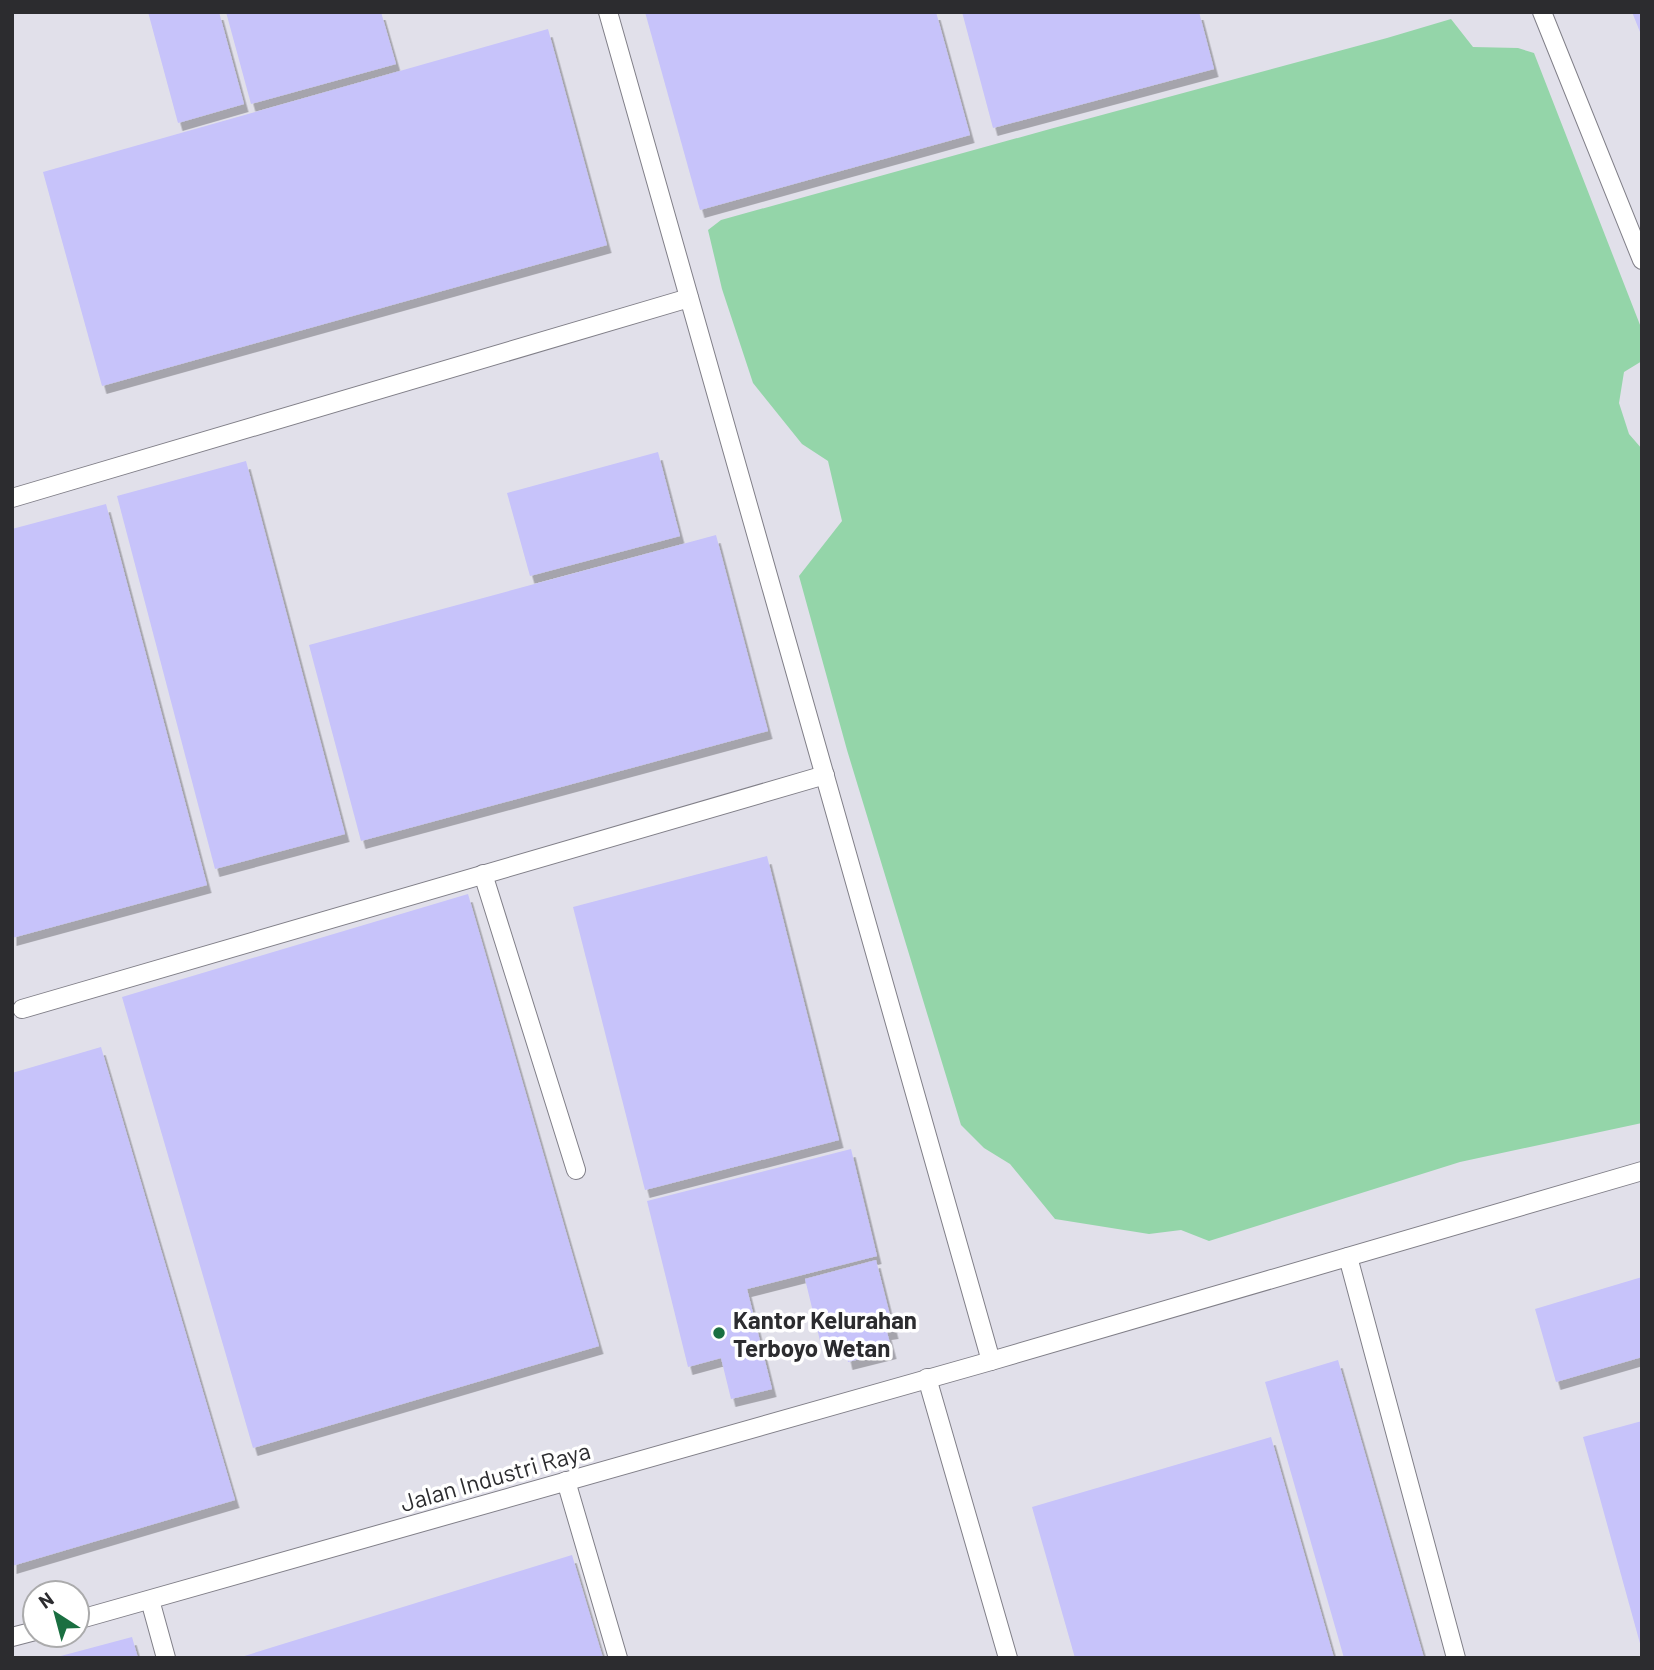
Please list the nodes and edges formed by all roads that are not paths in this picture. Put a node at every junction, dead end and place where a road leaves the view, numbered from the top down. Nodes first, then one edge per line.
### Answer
1 (608, 12) edge
2 (1542, 12) edge
3 (1642, 260) edge
4 (689, 298) junction
5 (12, 499) edge
6 (825, 775) junction
7 (483, 874) junction
8 (22, 1009) dead end
9 (576, 1170) dead end
10 (1642, 1171) edge
11 (1348, 1257) junction
12 (991, 1361) junction
13 (927, 1378) junction
14 (566, 1481) junction
15 (150, 1600) junction
16 (91, 1616) edge
17 (166, 1658) edge
18 (618, 1658) edge
19 (1008, 1658) edge
20 (1457, 1658) edge

1 - 4 lane
2 - 3 lane
4 - 5 lane
4 - 6 lane
6 - 7 lane
6 - 12 lane
7 - 8 lane
7 - 9 lane
10 - 11 lane, Jalan Industri Raya
11 - 12 lane, Jalan Industri Raya
11 - 20 lane
12 - 13 lane, Jalan Industri Raya
13 - 14 lane, Jalan Industri Raya
13 - 19 lane
14 - 15 lane, Jalan Industri Raya
14 - 18 lane
15 - 16 lane, Jalan Industri Raya
15 - 17 lane

